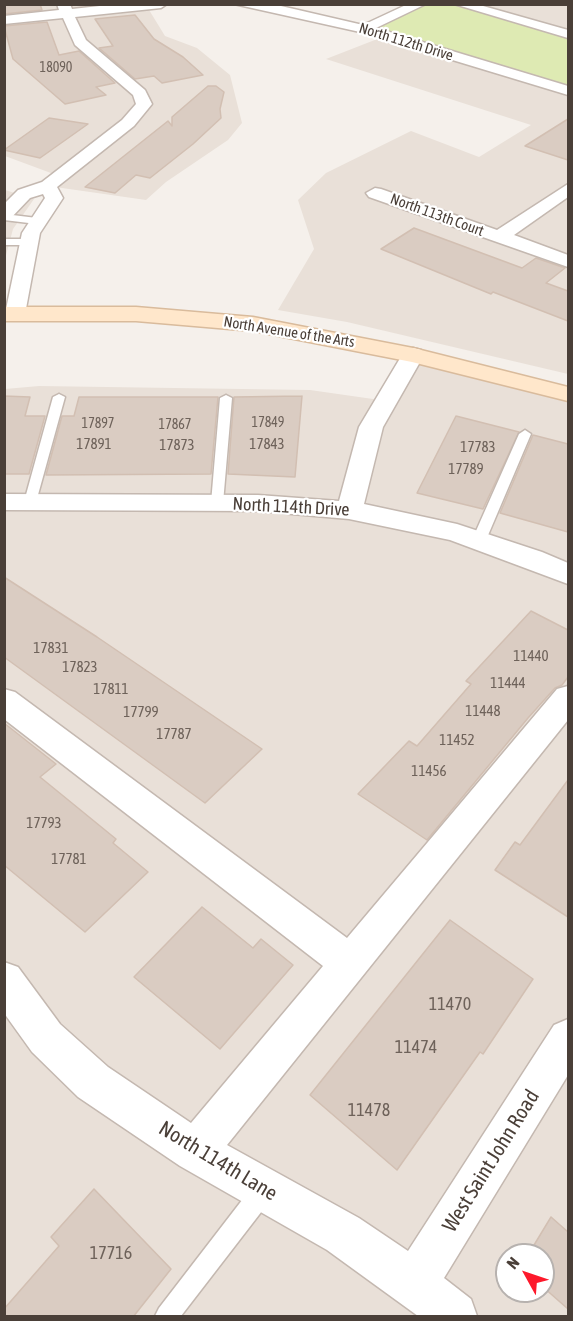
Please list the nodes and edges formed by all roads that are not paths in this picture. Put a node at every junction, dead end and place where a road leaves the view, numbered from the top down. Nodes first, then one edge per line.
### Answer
1 (161, 4) edge
2 (240, 4) edge
3 (420, 4) edge
4 (460, 4) edge
5 (65, 9) edge
6 (4, 20) edge
7 (364, 29) junction
8 (568, 34) edge
9 (568, 91) edge
10 (48, 186) junction
11 (568, 189) edge
12 (375, 193) dead end
13 (4, 216) edge
14 (36, 221) junction
15 (499, 237) junction
16 (4, 242) edge
17 (29, 242) junction
18 (568, 261) edge
19 (10, 314) edge
20 (413, 355) junction
21 (568, 394) edge
22 (58, 397) dead end
23 (226, 398) dead end
24 (525, 435) dead end
25 (17, 502) edge
26 (218, 503) junction
27 (349, 510) junction
28 (480, 540) junction
29 (568, 574) edge
30 (568, 698) edge
31 (4, 701) edge
32 (349, 963) junction
33 (4, 980) edge
34 (568, 1039) edge
35 (195, 1152) junction
36 (264, 1189) junction
37 (414, 1283) junction
38 (167, 1317) edge
39 (454, 1317) edge

1 - 5 street
2 - 7 street, North 112th Drive
3 - 7 street
4 - 8 street
5 - 6 street
5 - 10 street
7 - 9 street, North 112th Drive
10 - 13 street
10 - 14 street
11 - 15 street
12 - 15 street, North 113th Court
13 - 14 lane
14 - 17 street
15 - 18 street, North 113th Court
16 - 17 lane
17 - 19 street
19 - 20 street, North Avenue of the Arts
20 - 21 street, North Avenue of the Arts
20 - 27 street
22 - 25 lane
23 - 26 lane
24 - 28 lane
25 - 26 street, North 114th Drive
26 - 27 street, North 114th Drive
27 - 28 street, North 114th Drive
28 - 29 street, North 114th Drive
30 - 32 street
31 - 32 street
32 - 35 street
33 - 35 street, North 114th Lane
34 - 37 street, West Saint John Road
35 - 36 street, North 114th Lane
36 - 37 street, North 114th Lane
36 - 38 lane
37 - 39 street, North 114th Lane

